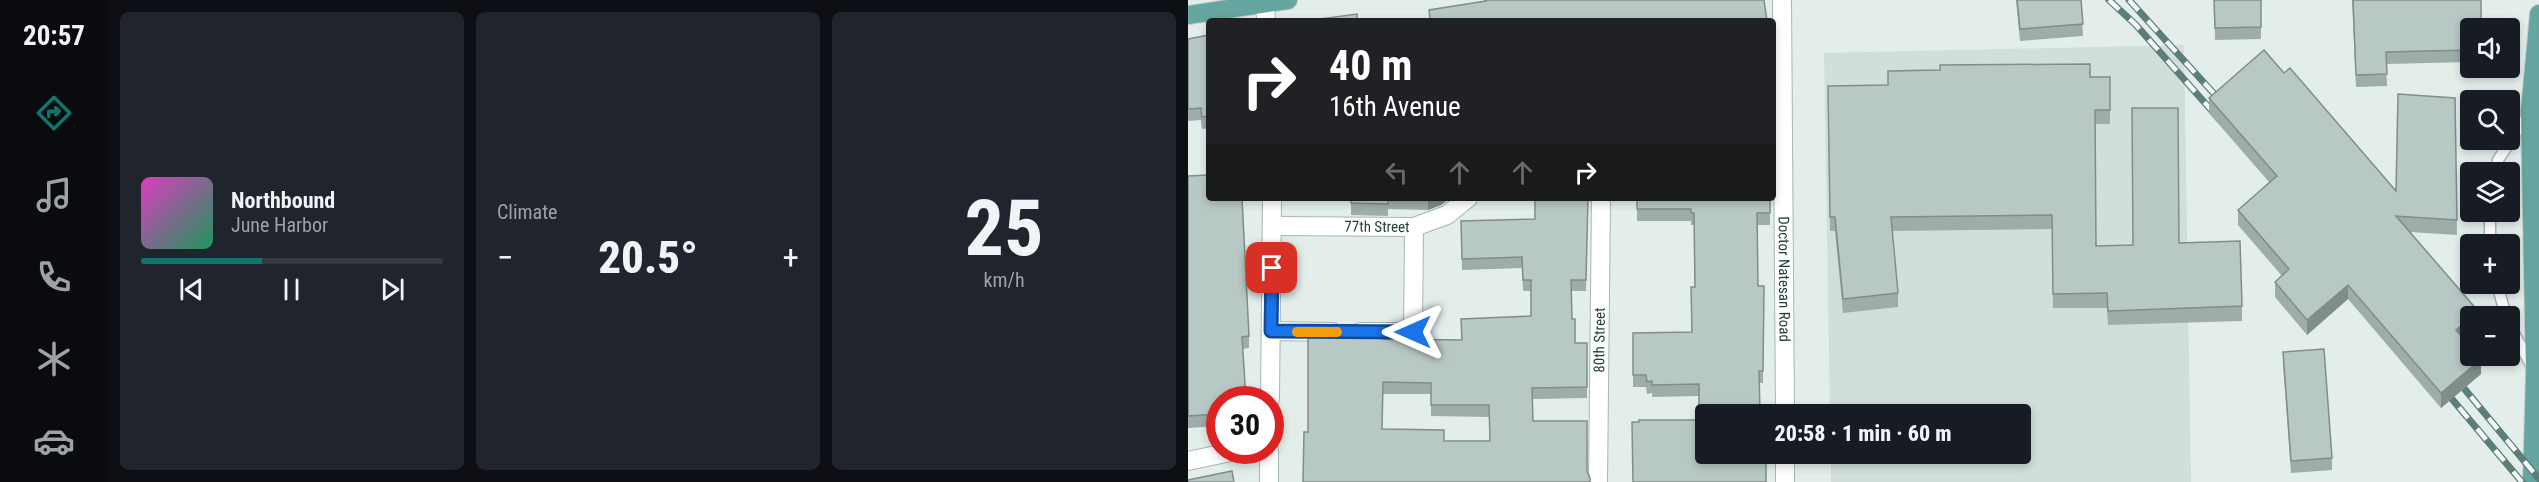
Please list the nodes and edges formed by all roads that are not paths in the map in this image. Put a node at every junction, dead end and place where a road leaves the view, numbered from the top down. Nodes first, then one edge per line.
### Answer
1 (1288, 0) edge
2 (1782, 0) edge
3 (1266, 12) edge
4 (2539, 14) edge
5 (1188, 15) edge
6 (2530, 111) junction
7 (1778, 144) edge
8 (2498, 162) edge
9 (1272, 201) edge
10 (1464, 201) edge
11 (1600, 201) edge
12 (2536, 223) edge
13 (1273, 226) junction
14 (1414, 227) junction
15 (1271, 331) junction
16 (2537, 333) edge
17 (2520, 345) edge
18 (2535, 373) junction
19 (1270, 386) edge
20 (1785, 404) edge
21 (1206, 457) edge
22 (1188, 461) edge
23 (1269, 464) edge
24 (1785, 464) edge
25 (1269, 482) edge
26 (1598, 482) edge
27 (1785, 482) edge
28 (2532, 482) edge

1 - 3 main road
2 - 7 street, Doctor Natesan Road
3 - 5 main road
4 - 6 main road
6 - 8 lane
6 - 12 main road
7 - 20 street, Doctor Natesan Road
9 - 13 street
10 - 14 street
11 - 26 street, 80th Street
12 - 16 main road
13 - 14 street, 77th Street
13 - 15 street
14 - 15 street, 77th Street
15 - 19 street
16 - 18 main road
17 - 18 lane
18 - 28 main road
21 - 22 street
23 - 25 street
24 - 27 street

